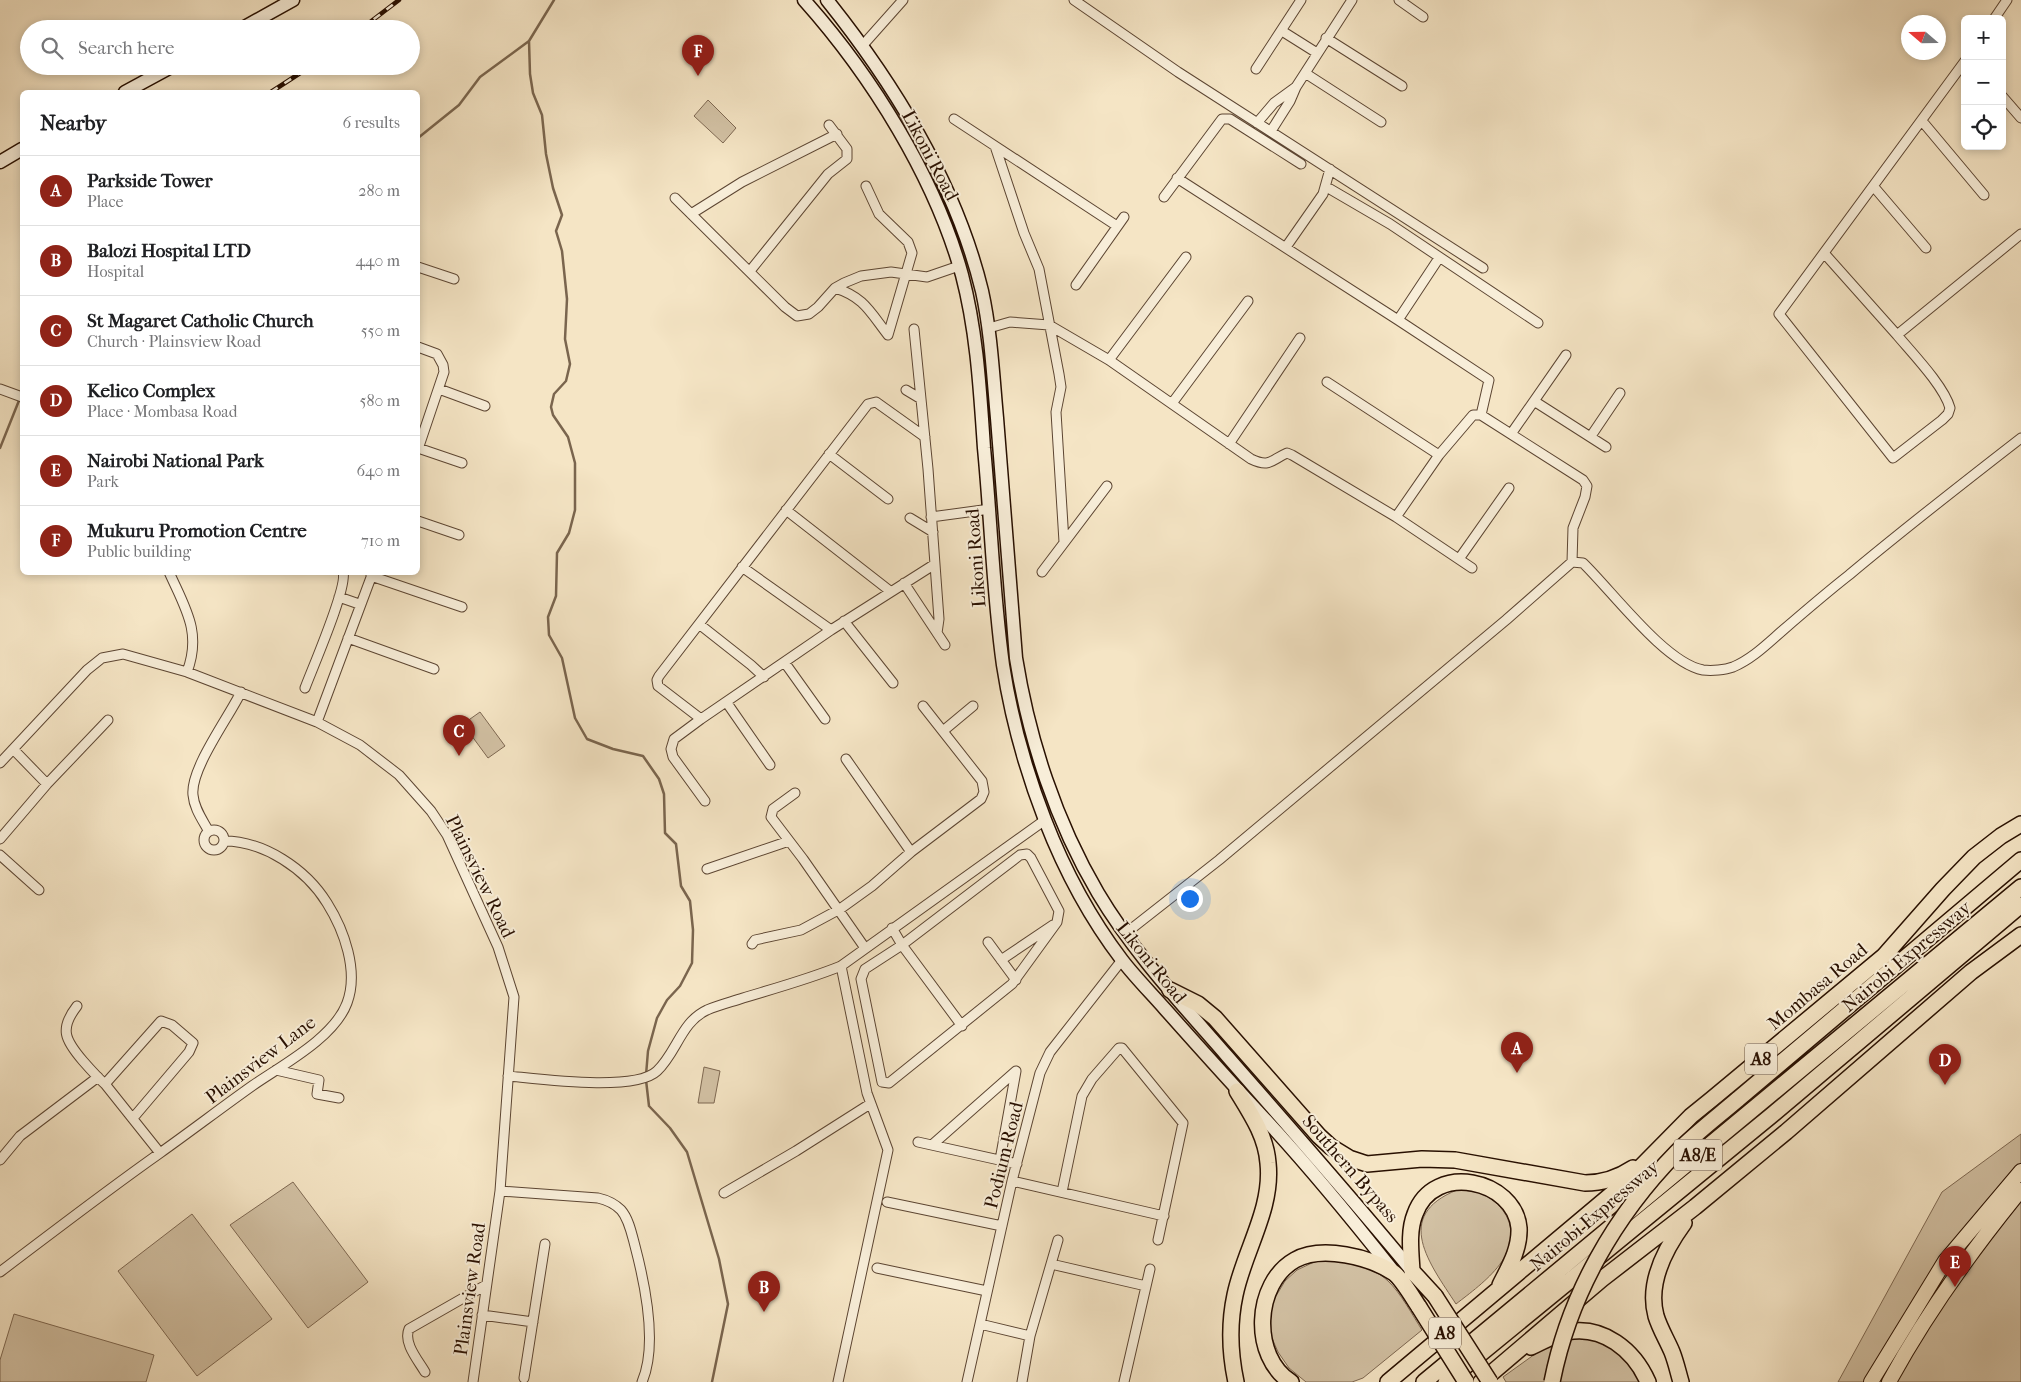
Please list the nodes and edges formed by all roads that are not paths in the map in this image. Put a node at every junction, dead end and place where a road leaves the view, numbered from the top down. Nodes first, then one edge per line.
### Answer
1 (293, 0) edge
2 (804, 0) edge
3 (827, 0) edge
4 (903, 0) edge
5 (1074, 0) edge
6 (1302, 0) edge
7 (1352, 0) edge
8 (1399, 0) edge
9 (2008, 0) edge
10 (1997, 15) edge
11 (1423, 17) dead end
12 (257, 20) edge
13 (1282, 31) junction
14 (1326, 38) junction
15 (863, 45) junction
16 (1317, 53) junction
17 (1961, 67) edge
18 (1256, 69) dead end
19 (1304, 73) junction
20 (156, 75) edge
21 (1402, 86) dead end
22 (1296, 87) junction
23 (129, 90) edge
24 (2006, 101) edge
25 (2021, 118) edge
26 (954, 119) dead end
27 (1922, 121) junction
28 (1381, 122) dead end
29 (1257, 123) junction
30 (829, 125) dead end
31 (1272, 132) junction
32 (837, 134) junction
33 (996, 146) junction
34 (20, 150) edge
35 (0, 162) edge
36 (1301, 164) dead end
37 (1330, 169) junction
38 (1340, 176) junction
39 (1177, 178) junction
40 (866, 186) dead end
41 (1874, 187) junction
42 (1326, 192) junction
43 (1984, 195) dead end
44 (1164, 197) dead end
45 (675, 198) dead end
46 (691, 214) junction
47 (1124, 217) dead end
48 (1117, 226) junction
49 (2021, 234) edge
50 (1286, 247) junction
51 (1926, 248) dead end
52 (1824, 253) junction
53 (1186, 257) dead end
54 (1439, 258) junction
55 (958, 266) junction
56 (420, 268) edge
57 (1483, 268) dead end
58 (750, 271) junction
59 (907, 274) junction
60 (454, 279) dead end
61 (1076, 285) dead end
62 (835, 288) junction
63 (1248, 300) dead end
64 (1398, 320) junction
65 (1538, 323) dead end
66 (1049, 325) junction
67 (989, 328) junction
68 (914, 329) dead end
69 (1897, 335) junction
70 (1300, 338) dead end
71 (420, 348) edge
72 (1566, 355) dead end
73 (1109, 360) junction
74 (1327, 382) dead end
75 (439, 389) junction
76 (2, 390) edge
77 (906, 390) dead end
78 (1620, 393) dead end
79 (20, 396) edge
80 (921, 400) junction
81 (1534, 401) junction
82 (1173, 402) junction
83 (485, 406) dead end
84 (1481, 415) junction
85 (1512, 434) junction
86 (1591, 436) junction
87 (925, 437) junction
88 (2021, 438) edge
89 (420, 443) edge
90 (1229, 444) junction
91 (1606, 447) dead end
92 (420, 450) edge
93 (829, 454) junction
94 (1439, 455) junction
95 (462, 463) dead end
96 (1107, 486) dead end
97 (1509, 488) dead end
98 (888, 498) dead end
99 (990, 509) junction
100 (786, 510) junction
101 (931, 517) junction
102 (1396, 517) junction
103 (910, 518) dead end
104 (420, 522) edge
105 (933, 532) junction
106 (459, 535) dead end
107 (1064, 542) junction
108 (1460, 560) junction
109 (1572, 562) junction
110 (935, 564) junction
111 (742, 567) junction
112 (1472, 568) dead end
113 (1042, 572) dead end
114 (170, 575) edge
115 (343, 575) edge
116 (372, 575) edge
117 (375, 575) edge
118 (904, 582) junction
119 (890, 591) junction
120 (339, 597) junction
121 (360, 604) junction
122 (462, 607) dead end
123 (844, 621) junction
124 (699, 624) junction
125 (831, 630) junction
126 (937, 633) junction
127 (348, 638) junction
128 (945, 645) dead end
129 (785, 663) junction
130 (434, 670) dead end
131 (187, 672) junction
132 (764, 677) junction
133 (894, 683) dead end
134 (305, 688) dead end
135 (241, 692) junction
136 (727, 702) junction
137 (923, 706) dead end
138 (973, 706) dead end
139 (701, 719) junction
140 (825, 719) dead end
141 (108, 720) dead end
142 (317, 722) junction
143 (942, 730) junction
144 (13, 749) junction
145 (846, 759) dead end
146 (0, 763) edge
147 (770, 765) dead end
148 (47, 784) junction
149 (795, 793) dead end
150 (705, 801) dead end
151 (1059, 812) junction
152 (1045, 820) junction
153 (2021, 824) edge
154 (208, 830) junction
155 (0, 839) edge
156 (789, 840) junction
157 (224, 841) junction
158 (911, 852) junction
159 (0, 855) edge
160 (2021, 860) edge
161 (707, 869) dead end
162 (2021, 887) edge
163 (39, 890) dead end
164 (2021, 905) edge
165 (840, 910) junction
166 (1057, 922) junction
167 (892, 928) junction
168 (1126, 933) junction
169 (2021, 935) edge
170 (1930, 938) junction
171 (988, 942) dead end
172 (752, 944) dead end
173 (902, 945) junction
174 (865, 948) junction
175 (1884, 956) junction
176 (1001, 960) junction
177 (1122, 960) junction
178 (841, 966) junction
179 (1016, 980) junction
180 (1170, 990) junction
181 (77, 1006) dead end
182 (962, 1026) junction
183 (276, 1070) junction
184 (508, 1076) junction
185 (98, 1077) junction
186 (105, 1084) junction
187 (1237, 1090) junction
188 (340, 1098) dead end
189 (870, 1104) junction
190 (132, 1118) junction
191 (918, 1142) dead end
192 (932, 1145) junction
193 (160, 1153) junction
194 (1652, 1155) junction
195 (0, 1160) edge
196 (1000, 1160) junction
197 (1017, 1164) junction
198 (2021, 1170) edge
199 (1012, 1181) junction
200 (2021, 1190) edge
201 (500, 1191) junction
202 (1062, 1192) junction
203 (724, 1193) dead end
204 (887, 1202) dead end
205 (1695, 1208) junction
206 (1164, 1216) junction
207 (1002, 1226) junction
208 (1058, 1240) dead end
209 (1158, 1240) dead end
210 (545, 1244) dead end
211 (1051, 1264) junction
212 (877, 1268) dead end
213 (1150, 1269) dead end
214 (1412, 1271) junction
215 (0, 1272) edge
216 (1396, 1274) junction
217 (486, 1285) junction
218 (1146, 1286) junction
219 (987, 1291) junction
220 (1497, 1291) junction
221 (482, 1315) junction
222 (533, 1322) junction
223 (980, 1324) junction
224 (1030, 1336) junction
225 (1516, 1354) junction
226 (425, 1372) dead end
227 (524, 1378) dead end
228 (1391, 1379) edge
229 (472, 1382) edge
230 (642, 1382) edge
231 (838, 1382) edge
232 (967, 1382) edge
233 (1022, 1382) edge
234 (1124, 1382) edge
235 (1236, 1382) edge
236 (1291, 1382) edge
237 (1380, 1382) edge
238 (1424, 1382) edge
239 (1446, 1382) edge
240 (1466, 1382) edge
241 (1482, 1382) edge
242 (1490, 1382) edge
243 (1552, 1382) edge
244 (1648, 1382) edge
245 (1681, 1382) edge
246 (1871, 1382) edge
247 (1889, 1382) edge

1 - 12 main road
2 - 55 main road, Likoni Road
3 - 15 main road, Likoni Road
4 - 15 street
5 - 29 street
6 - 13 street
7 - 14 street
8 - 11 street
9 - 10 street
13 - 16 street
13 - 18 street
14 - 16 street
14 - 21 street
15 - 67 main road, Likoni Road
16 - 19 street
17 - 27 street
19 - 22 street
19 - 28 street
20 - 23 main road
22 - 29 street
22 - 31 street
24 - 25 street
26 - 33 street
27 - 41 street
27 - 43 street
29 - 31 street
30 - 32 street
31 - 37 street
32 - 46 street
32 - 58 street
33 - 48 street
33 - 66 street
34 - 35 main road
36 - 39 street
37 - 38 street
37 - 42 street
38 - 42 street
38 - 57 street
39 - 44 street
39 - 50 street
40 - 59 street
41 - 51 street
41 - 52 street
42 - 50 street
42 - 54 street
45 - 46 street
46 - 58 street
47 - 48 street
48 - 61 street
49 - 69 street
50 - 64 street
52 - 69 street
52 - 69 street
53 - 73 street
54 - 64 street
54 - 65 street
55 - 59 street
55 - 99 main road, Likoni Road
56 - 60 street
58 - 62 street
59 - 62 street
59 - 62 street
63 - 82 street
64 - 84 street
66 - 67 street
66 - 73 street
66 - 107 street
67 - 151 main road, Likoni Road
68 - 80 street
70 - 90 street
71 - 75 street
72 - 81 street
73 - 82 street
74 - 94 street
75 - 83 street
75 - 89 street
76 - 79 street
77 - 80 street
78 - 86 street
80 - 87 street
81 - 85 street
81 - 86 street
82 - 90 street
84 - 85 street
84 - 94 street
85 - 109 street
86 - 91 street
87 - 93 street
87 - 101 street
88 - 109 street
90 - 102 street
92 - 95 street
93 - 98 street
93 - 100 street
94 - 102 street
96 - 107 street
97 - 108 street
99 - 101 street
99 - 152 main road, Likoni Road
100 - 111 street
100 - 119 street
101 - 105 street
102 - 108 street
103 - 105 street
104 - 106 street
105 - 110 street
107 - 113 street
108 - 112 street
109 - 168 street
110 - 118 street
110 - 126 street
111 - 124 street
111 - 125 street
114 - 131 street
115 - 120 street
116 - 121 street
117 - 122 street
118 - 119 street
118 - 126 street
119 - 123 street
120 - 121 street
120 - 134 street
121 - 127 street
123 - 125 street
123 - 133 street
124 - 132 street
124 - 139 street
125 - 129 street
126 - 128 street
127 - 130 street
127 - 142 street
129 - 132 street
129 - 140 street
131 - 135 street, Plainsview Road
131 - 144 street, Plainsview Road
132 - 136 street
135 - 142 street, Plainsview Road
135 - 154 street
136 - 139 street
136 - 147 street
137 - 143 street
138 - 143 street
139 - 150 street
141 - 148 street
142 - 184 street, Plainsview Road
143 - 158 street
144 - 146 street, Plainsview Road
144 - 148 street
145 - 158 street
148 - 155 street
149 - 156 street
151 - 152 main road
151 - 168 main road, Likoni Road
152 - 167 street
152 - 177 main road, Likoni Road
153 - 175 highway, Mombasa Road / A8
154 - 157 street
154 - 157 street
156 - 161 street
156 - 165 street
157 - 183 street, Plainsview Lane
158 - 165 street
159 - 163 street
160 - 170 highway
162 - 238 highway, Nairobi Expressway / A8/E
164 - 239 highway, Nairobi Expressway / A8/E
165 - 172 street
165 - 174 street
166 - 173 street
166 - 176 street
166 - 179 street
167 - 173 street
167 - 174 street
168 - 180 main road, Likoni Road
169 - 205 highway
170 - 175 highway
170 - 243 highway, bridge
171 - 176 street
173 - 182 street
173 - 182 street
174 - 178 street
175 - 194 highway, Mombasa Road / A8
176 - 179 street
177 - 187 main road, Likoni Road
177 - 197 street, Podium Road
178 - 184 street
178 - 189 street
179 - 182 street
180 - 194 highway
180 - 214 main road, Southern Bypass
181 - 185 street
183 - 188 street
183 - 193 street, Plainsview Lane
184 - 201 street, Plainsview Road
185 - 186 street
185 - 195 street
186 - 190 street
186 - 190 street
187 - 216 main road, Southern Bypass
187 - 235 highway
189 - 203 street
189 - 231 street
190 - 193 street
191 - 192 street
192 - 196 street
192 - 196 street
193 - 215 street, Plainsview Lane
194 - 220 highway, Mombasa Road / A8
196 - 197 street
197 - 199 street, Podium Road
198 - 246 main road
199 - 202 street
199 - 207 street, Podium Road
200 - 247 main road
201 - 217 street, Plainsview Road
201 - 230 street
202 - 206 street
202 - 206 street
204 - 207 street
205 - 225 highway
205 - 245 highway
206 - 209 street
207 - 219 street, Podium Road
208 - 211 street
210 - 222 street
211 - 218 street
211 - 224 street
212 - 219 street
213 - 218 street
214 - 220 highway
214 - 242 highway, Southern Bypass, bridge
216 - 236 highway
216 - 240 highway, Southern Bypass, bridge
217 - 221 street, Plainsview Road
217 - 226 street
218 - 234 street
219 - 223 street, Podium Road
220 - 228 highway, A8
221 - 222 street
221 - 229 street, Plainsview Road
222 - 227 street
223 - 224 street
223 - 232 street, Podium Road
224 - 233 street
225 - 241 highway
225 - 244 highway
228 - 237 highway

